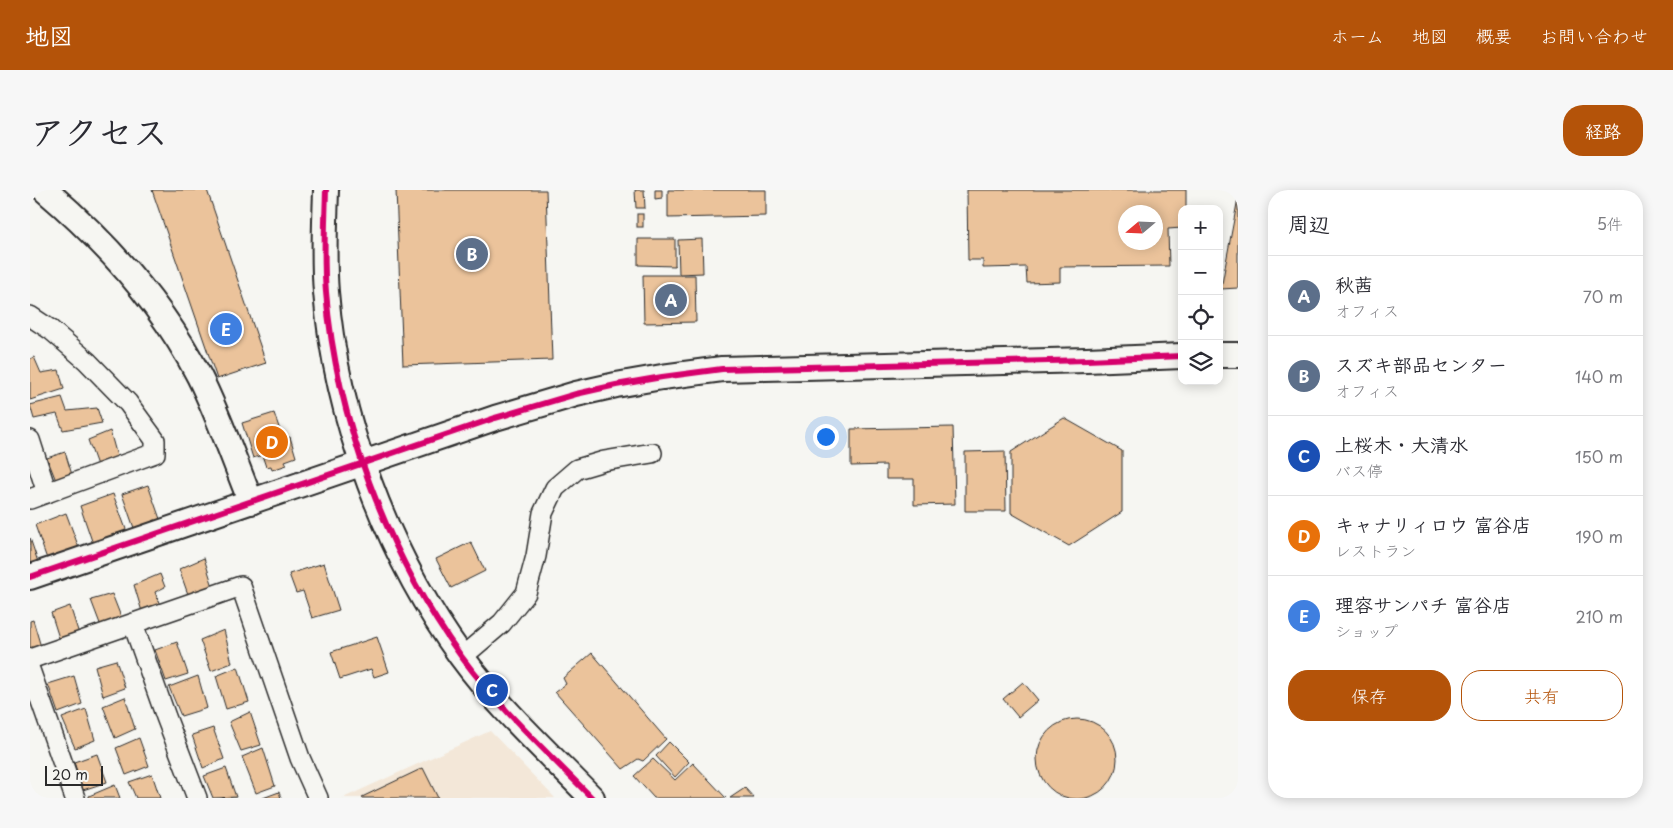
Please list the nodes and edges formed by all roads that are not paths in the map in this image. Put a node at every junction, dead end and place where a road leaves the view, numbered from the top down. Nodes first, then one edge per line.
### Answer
1 (45, 190) edge
2 (326, 190) edge
3 (30, 316) edge
4 (1223, 355) edge
5 (1238, 355) edge
6 (1178, 356) edge
7 (30, 440) edge
8 (652, 453) dead end
9 (362, 463) junction
10 (39, 496) edge
11 (251, 502) junction
12 (30, 577) edge
13 (134, 624) junction
14 (462, 657) junction
15 (30, 659) edge
16 (30, 670) edge
17 (75, 798) edge
18 (197, 798) edge
19 (318, 798) edge
20 (592, 798) edge

1 - 11 street
2 - 9 street
3 - 10 street
4 - 5 street
6 - 9 street
7 - 10 street
8 - 14 street
9 - 11 street
9 - 14 street
11 - 12 street
13 - 15 street
13 - 18 street
13 - 19 street
14 - 20 street
16 - 17 street

